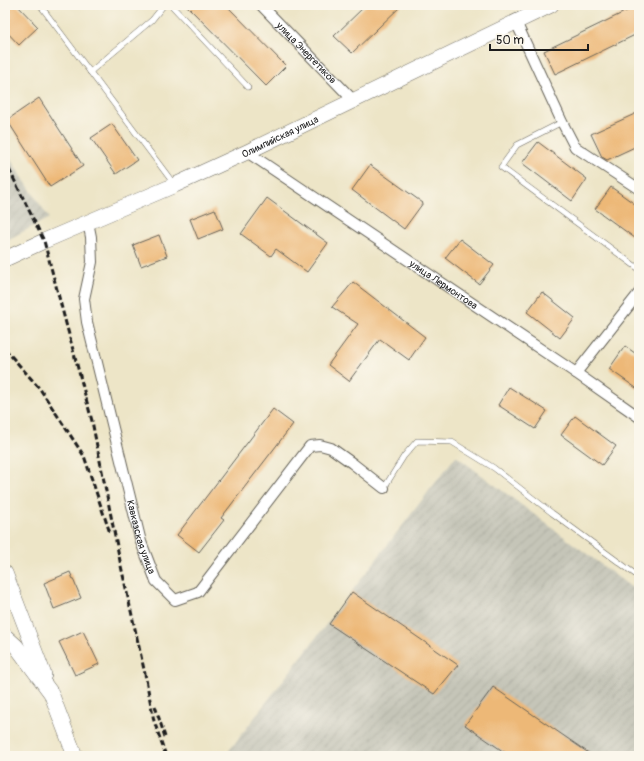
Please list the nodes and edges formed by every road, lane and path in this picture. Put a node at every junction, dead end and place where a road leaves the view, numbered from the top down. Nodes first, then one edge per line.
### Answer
1 (40, 5) edge
2 (164, 5) edge
3 (171, 5) edge
4 (260, 5) edge
5 (551, 5) edge
6 (516, 22) junction
7 (90, 72) junction
8 (248, 87) dead end
9 (353, 100) junction
10 (562, 122) junction
11 (247, 152) junction
12 (175, 185) junction
13 (639, 189) edge
14 (88, 222) junction
15 (5, 259) edge
16 (639, 269) edge
17 (639, 293) edge
18 (576, 373) junction
19 (639, 417) edge
20 (384, 488) joint
21 (5, 573) edge
22 (639, 577) edge
23 (5, 636) edge
24 (51, 693) junction
25 (75, 756) edge

1 - 7 lane
2 - 7 lane
3 - 8 lane
4 - 9 street, улица Энергетиков
5 - 6 street, Олимпийская улица
6 - 9 street, Олимпийская улица
6 - 10 street
7 - 12 lane
9 - 11 street, Олимпийская улица
10 - 13 street
10 - 16 lane
11 - 12 street, Олимпийская улица
11 - 18 street, улица Лермонтова
12 - 14 street, Олимпийская улица
14 - 15 street, Олимпийская улица
14 - 20 street, Кавказская улица
17 - 18 street
18 - 19 street, улица Лермонтова
20 - 22 lane
21 - 24 street
23 - 24 street
24 - 25 street

